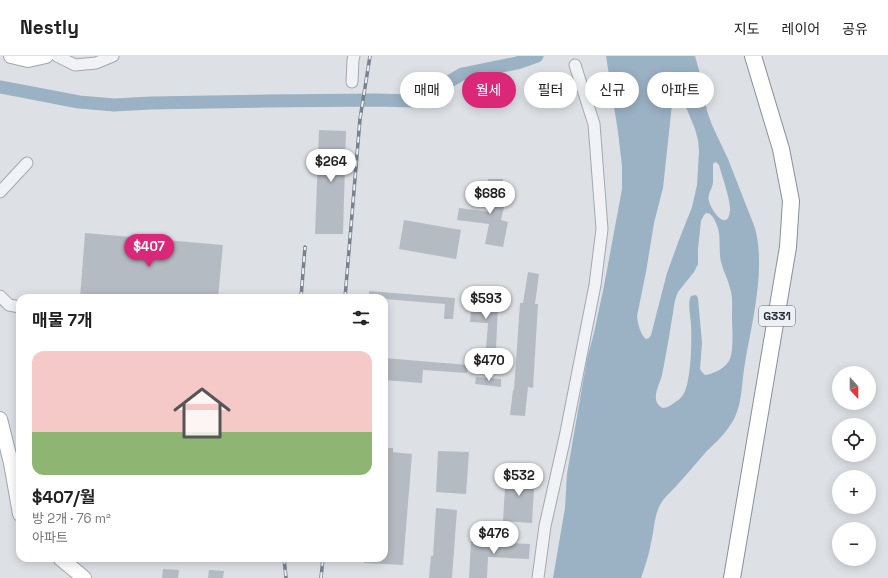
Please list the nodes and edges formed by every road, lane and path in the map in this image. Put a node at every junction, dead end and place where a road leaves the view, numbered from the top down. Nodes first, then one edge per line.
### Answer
1 (11, 56) edge
2 (46, 56) edge
3 (57, 56) edge
4 (113, 56) edge
5 (354, 56) edge
6 (753, 56) edge
7 (575, 65) dead end
8 (352, 82) dead end
9 (27, 163) dead end
10 (0, 192) edge
11 (0, 296) edge
12 (16, 306) edge
13 (0, 419) edge
14 (16, 491) edge
15 (61, 562) edge
16 (64, 562) edge
17 (68, 578) edge
18 (84, 578) edge
19 (538, 578) edge
20 (732, 578) edge

1 - 2 main road
3 - 4 street
5 - 8 street
6 - 20 highway, G331
7 - 19 street
9 - 10 street
11 - 12 street
13 - 14 main road
15 - 17 main road
16 - 18 main road

